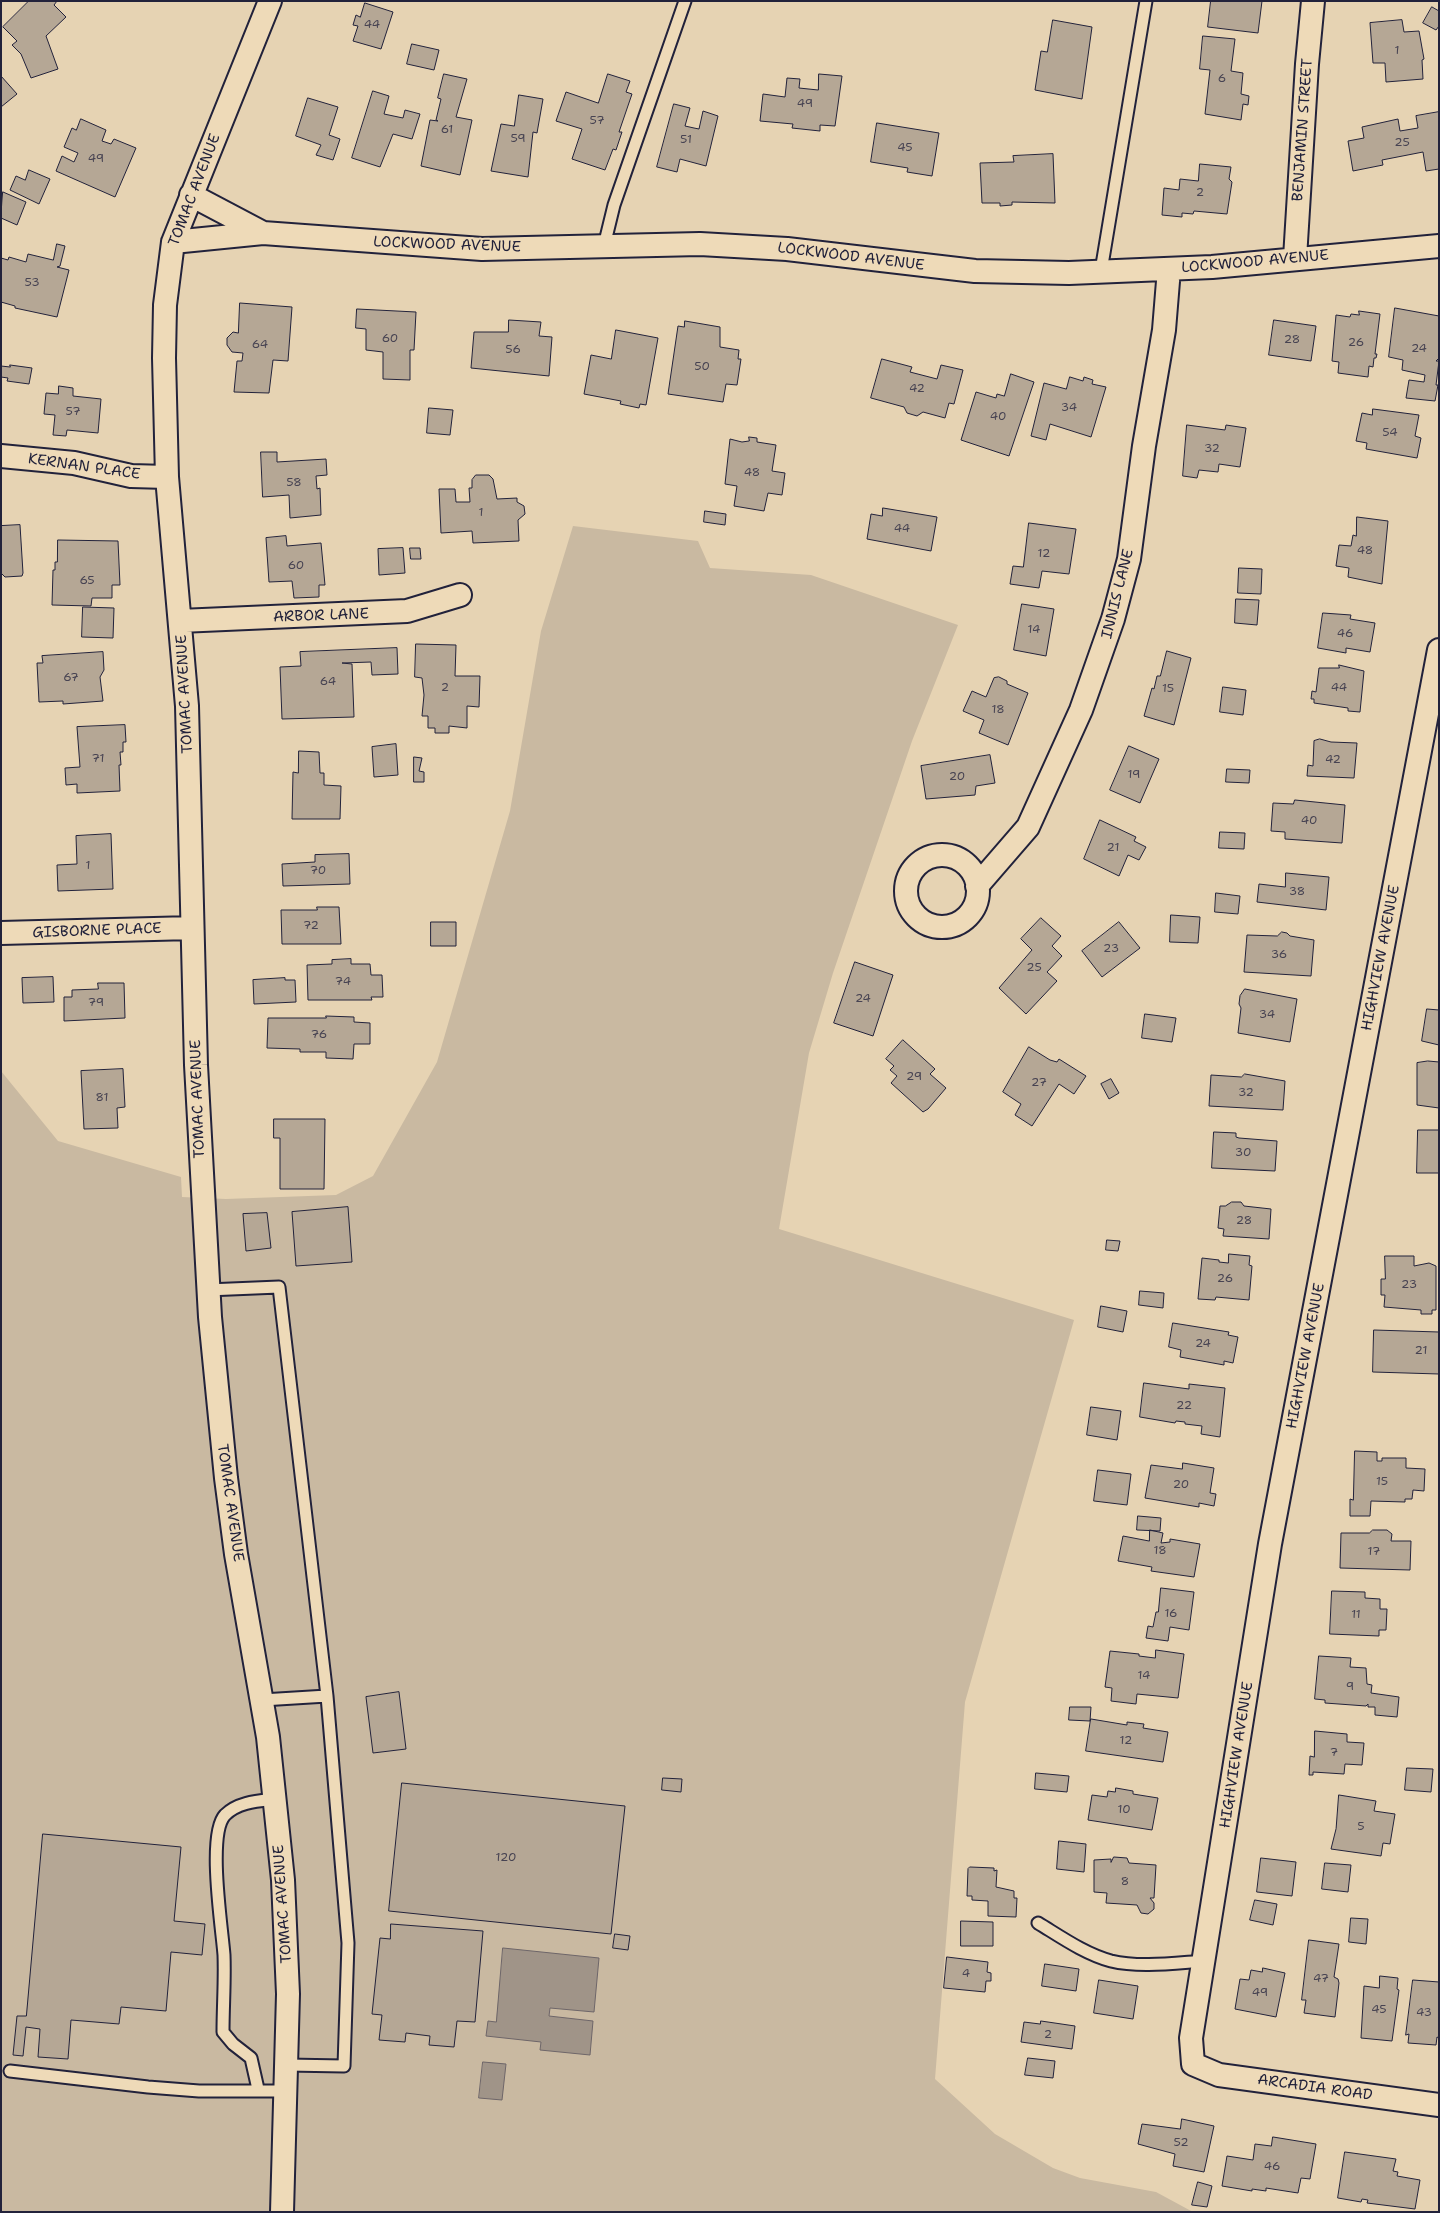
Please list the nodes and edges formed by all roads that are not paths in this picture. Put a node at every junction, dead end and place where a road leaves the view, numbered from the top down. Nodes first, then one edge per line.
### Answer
1 (270, 1) edge
2 (686, 1) edge
3 (1146, 1) edge
4 (1313, 1) edge
5 (191, 195) junction
6 (263, 233) junction
7 (173, 242) junction
8 (604, 246) junction
9 (1439, 246) edge
10 (1295, 258) junction
11 (1169, 269) junction
12 (1101, 271) junction
13 (1, 456) edge
14 (168, 477) junction
15 (460, 595) dead end
16 (180, 621) junction
17 (1439, 650) edge
18 (977, 886) dead end
19 (192, 928) junction
20 (1, 933) edge
21 (208, 1290) junction
22 (327, 1696) junction
23 (262, 1700) junction
24 (275, 1799) junction
25 (1038, 1923) dead end
26 (1204, 1961) junction
27 (1193, 2064) joint
28 (287, 2065) junction
29 (10, 2071) dead end
30 (258, 2089) junction
31 (286, 2091) junction
32 (1439, 2105) edge
33 (282, 2212) edge

1 - 5 street, TOMAC AVENUE
2 - 8 lane
3 - 12 lane
4 - 10 street, BENJAMIN STREET
5 - 6 street, LOCKWOOD AVENUE
5 - 7 street, TOMAC AVENUE
6 - 7 street, LOCKWOOD AVENUE
6 - 8 street, LOCKWOOD AVENUE
7 - 14 street, TOMAC AVENUE
8 - 12 street, LOCKWOOD AVENUE
9 - 10 street, LOCKWOOD AVENUE
10 - 11 street, LOCKWOOD AVENUE
11 - 12 street, LOCKWOOD AVENUE
11 - 18 street, INNIS LANE
13 - 14 street, KERNAN PLACE
14 - 16 street, TOMAC AVENUE
15 - 16 street, ARBOR LANE
16 - 19 street, TOMAC AVENUE
17 - 26 street, HIGHVIEW AVENUE
19 - 20 street, GISBORNE PLACE
19 - 21 street, TOMAC AVENUE
21 - 22 lane
21 - 23 street, TOMAC AVENUE
22 - 23 lane
22 - 28 lane
23 - 24 street, TOMAC AVENUE
24 - 28 street, TOMAC AVENUE
24 - 30 lane
25 - 26 lane
26 - 27 street, HIGHVIEW AVENUE
27 - 32 street, ARCADIA ROAD
28 - 31 street, TOMAC AVENUE
29 - 30 lane
30 - 31 lane
31 - 33 street, TOMAC AVENUE

